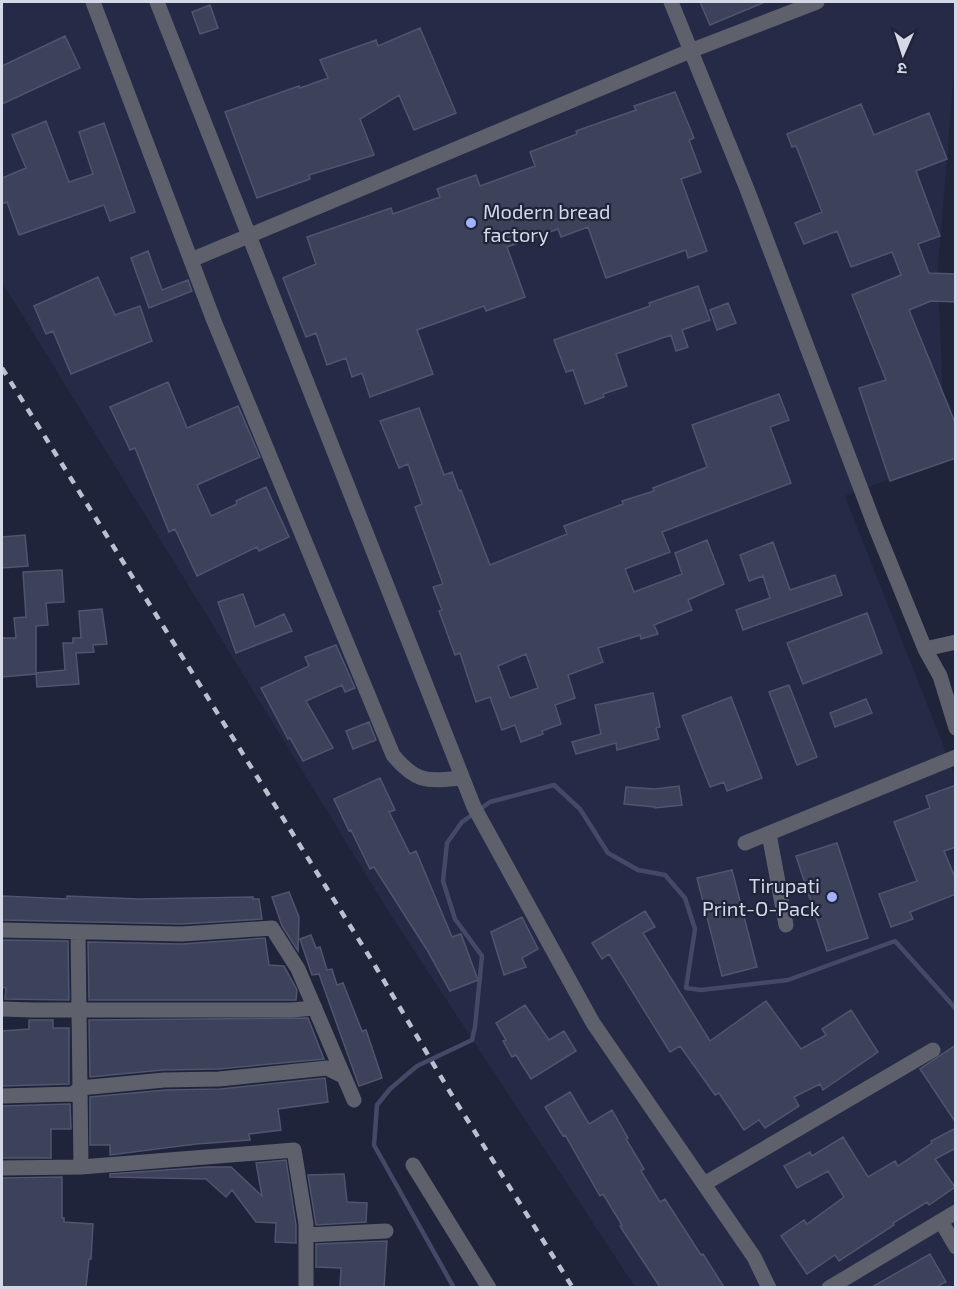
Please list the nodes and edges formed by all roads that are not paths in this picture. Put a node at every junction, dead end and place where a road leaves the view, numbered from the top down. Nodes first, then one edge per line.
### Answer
1 (93, 2) edge
2 (157, 2) edge
3 (671, 2) edge
4 (817, 2) edge
5 (690, 51) junction
6 (249, 237) junction
7 (191, 260) junction
8 (956, 642) edge
9 (925, 649) junction
10 (956, 728) edge
11 (956, 757) edge
12 (462, 778) junction
13 (769, 834) junction
14 (745, 843) dead end
15 (786, 925) dead end
16 (2, 930) edge
17 (78, 932) junction
18 (315, 1008) junction
19 (2, 1009) edge
20 (78, 1009) junction
21 (933, 1050) dead end
22 (343, 1076) junction
23 (80, 1088) junction
24 (2, 1096) edge
25 (354, 1100) dead end
26 (413, 1165) dead end
27 (81, 1167) junction
28 (2, 1168) edge
29 (704, 1184) junction
30 (956, 1212) edge
31 (940, 1221) junction
32 (386, 1231) dead end
33 (306, 1235) junction
34 (956, 1247) edge
35 (306, 1287) edge
36 (489, 1287) edge
37 (769, 1287) edge
38 (829, 1287) edge

1 - 7 street
2 - 6 street
3 - 5 street
4 - 5 street
5 - 6 street
5 - 9 street
6 - 7 street
6 - 12 street
7 - 12 street
8 - 9 street
9 - 10 street
11 - 13 street
12 - 29 street
13 - 14 street
13 - 15 street
16 - 17 street
17 - 18 street
17 - 20 street
18 - 20 street
18 - 22 street
19 - 20 street
20 - 23 street
21 - 29 street
22 - 23 street
22 - 25 street
23 - 24 street
23 - 27 street
26 - 36 street
27 - 28 street
27 - 33 street
29 - 37 street
30 - 31 street
31 - 34 street
31 - 38 street
32 - 33 street
33 - 35 street

